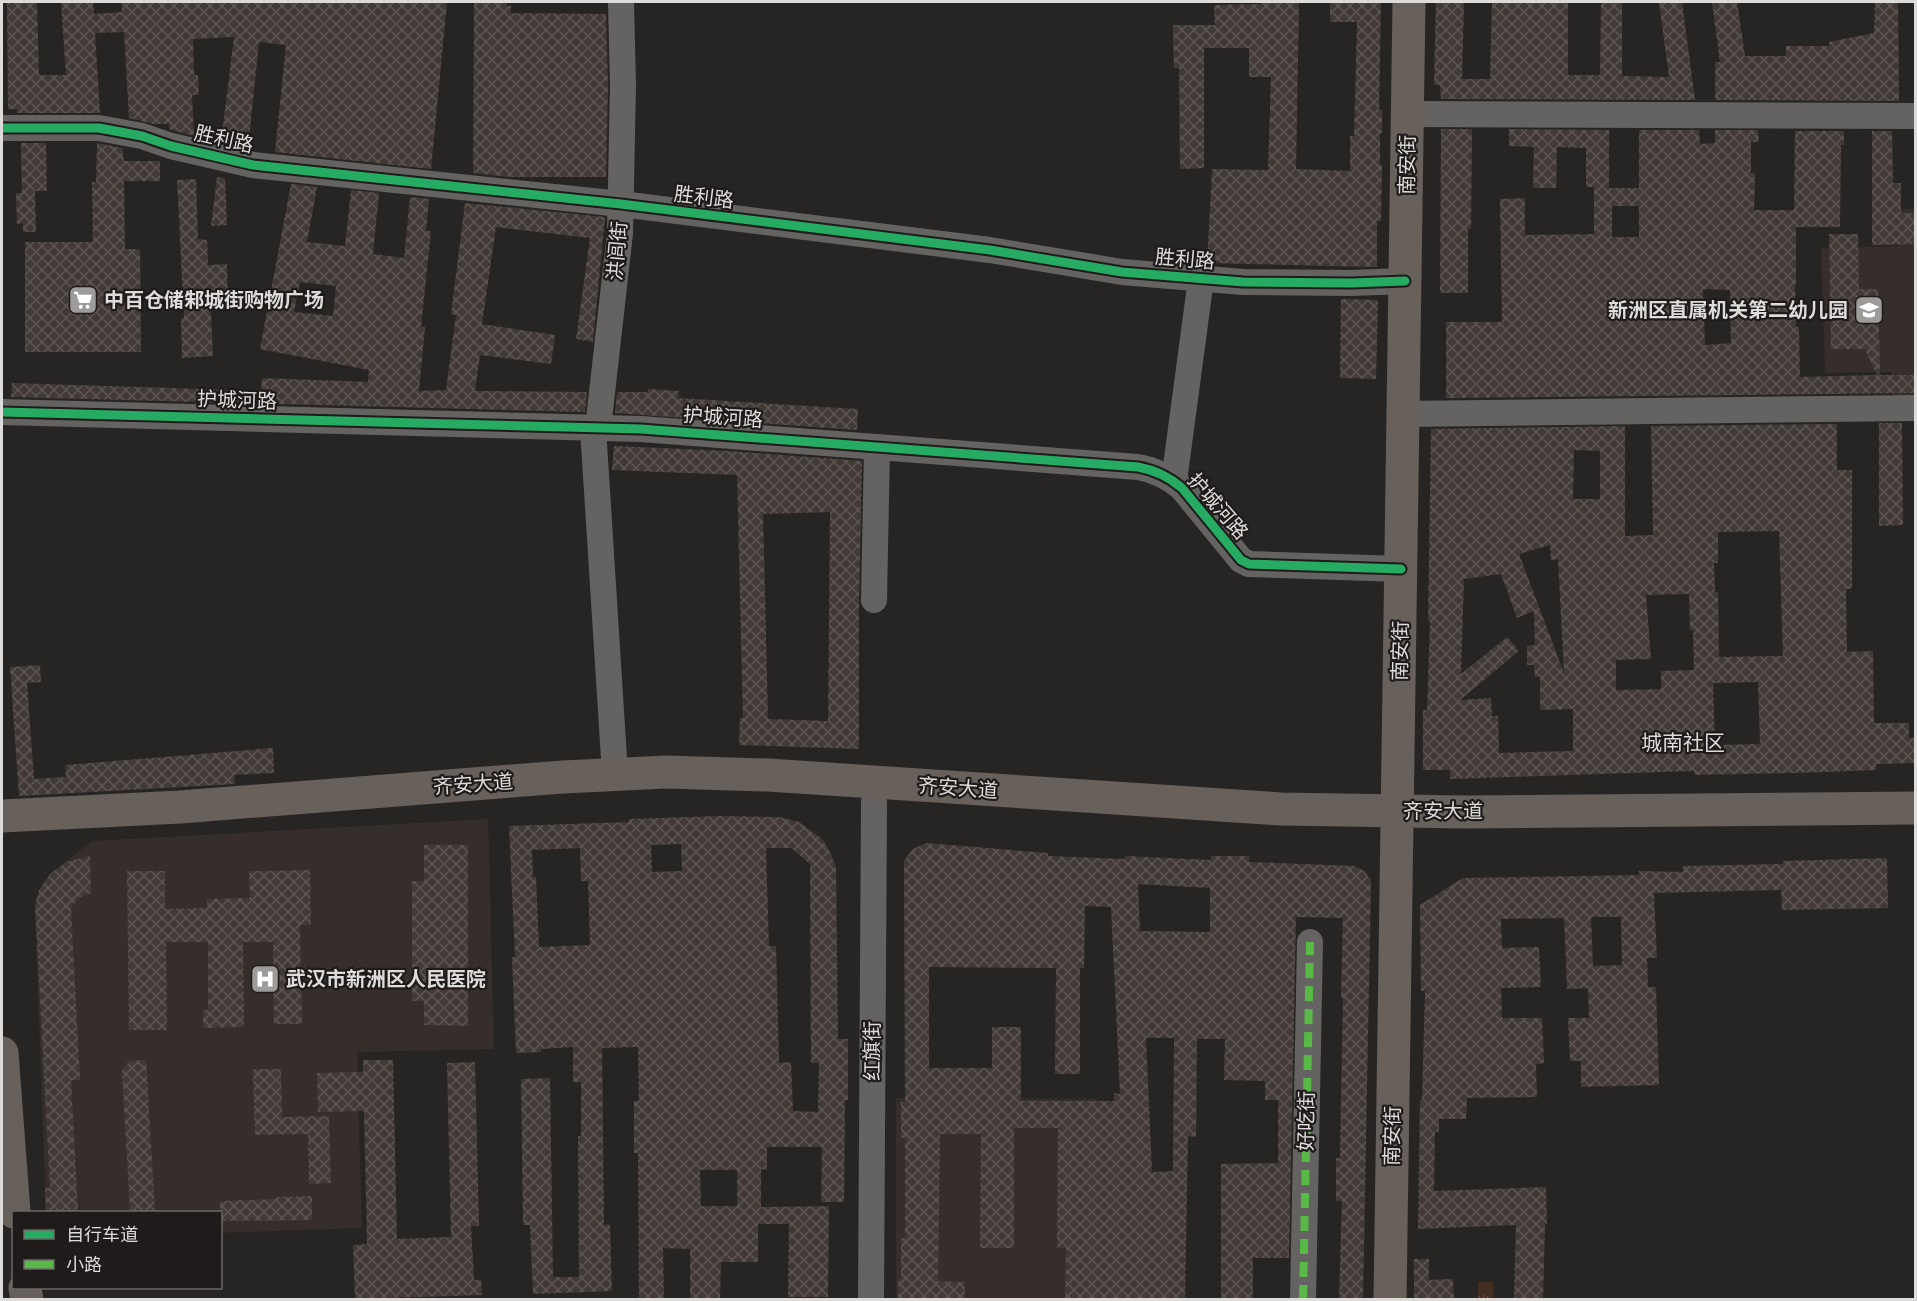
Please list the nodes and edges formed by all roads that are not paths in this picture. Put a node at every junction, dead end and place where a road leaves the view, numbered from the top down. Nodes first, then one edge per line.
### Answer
1 (621, 2) edge
2 (1409, 2) edge
3 (1407, 114) junction
4 (1916, 116) edge
5 (2, 128) edge
6 (621, 204) junction
7 (1201, 279) junction
8 (1405, 281) junction
9 (1916, 408) edge
10 (2, 411) edge
11 (1403, 414) junction
12 (596, 428) junction
13 (877, 447) junction
14 (1174, 481) junction
15 (1401, 569) junction
16 (874, 600) dead end
17 (615, 774) junction
18 (874, 803) junction
19 (1916, 808) edge
20 (2, 816) edge
21 (1397, 822) junction
22 (1916, 829) edge
23 (2, 837) edge
24 (1310, 942) dead end
25 (2, 1053) edge
26 (14, 1211) edge
27 (871, 1299) edge
28 (1303, 1299) edge
29 (1390, 1299) edge

1 - 6 street, 洪闾街
2 - 3 main road, 南安街
3 - 4 street
3 - 8 main road, 南安街
5 - 6 street, 胜利路
6 - 7 street, 胜利路
6 - 12 street, 洪闾街
7 - 8 street, 胜利路
7 - 14 street
8 - 11 main road, 南安街
9 - 11 street
10 - 12 street, 护城河路
11 - 15 main road, 南安街
12 - 13 street, 护城河路
12 - 17 street, 洪闾街
13 - 14 street, 护城河路
13 - 16 street
14 - 15 street, 护城河路
15 - 21 main road, 南安街
17 - 20 main road, 齐安大道
17 - 21 main road, 齐安大道
18 - 21 main road, 齐安大道
18 - 23 main road, 齐安大道
18 - 27 street, 红旗街
19 - 21 main road, 齐安大道
21 - 22 main road, 齐安大道
21 - 29 main road, 南安街
24 - 28 street, 好吃街
25 - 26 main road

